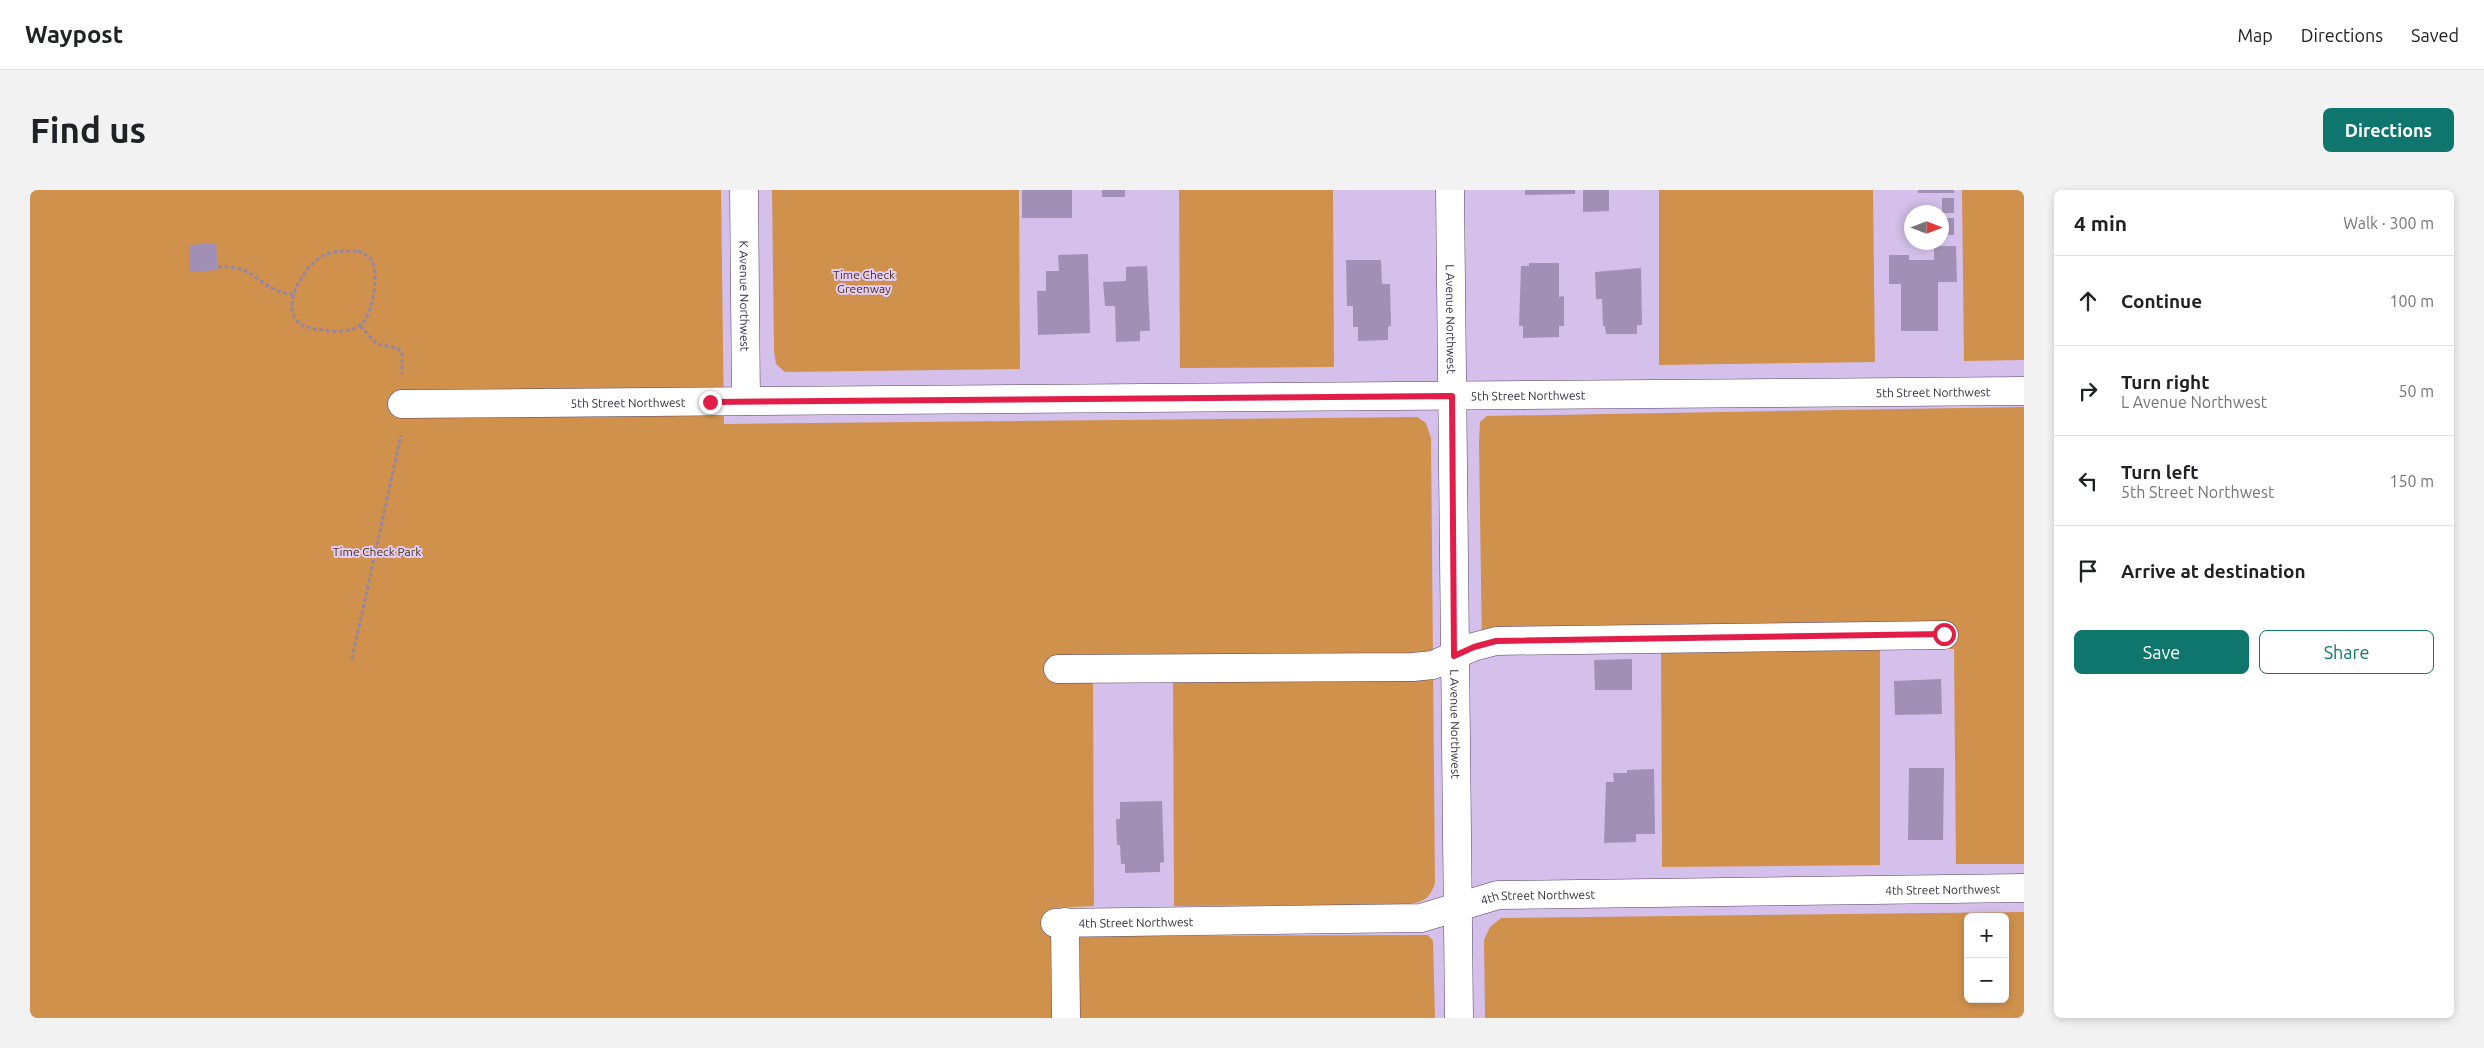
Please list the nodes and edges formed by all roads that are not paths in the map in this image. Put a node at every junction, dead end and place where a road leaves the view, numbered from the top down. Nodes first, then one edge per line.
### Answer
1 (744, 190) edge
2 (1450, 190) edge
3 (2024, 391) edge
4 (1452, 396) junction
5 (746, 401) junction
6 (402, 404) road end
7 (1944, 634) dead end
8 (1454, 656) junction
9 (1058, 669) dead end
10 (2024, 888) edge
11 (1457, 906) junction
12 (1066, 1018) edge
13 (1459, 1018) edge

1 - 5 street, K Avenue Northwest
2 - 4 street, L Avenue Northwest
3 - 4 street, 5th Street Northwest
4 - 5 street, 5th Street Northwest
4 - 8 street, L Avenue Northwest
5 - 6 street, 5th Street Northwest
7 - 8 street
8 - 9 street
8 - 11 street, L Avenue Northwest
10 - 11 street, 4th Street Northwest
11 - 12 street, 4th Street Northwest
11 - 13 street, L Avenue Northwest

